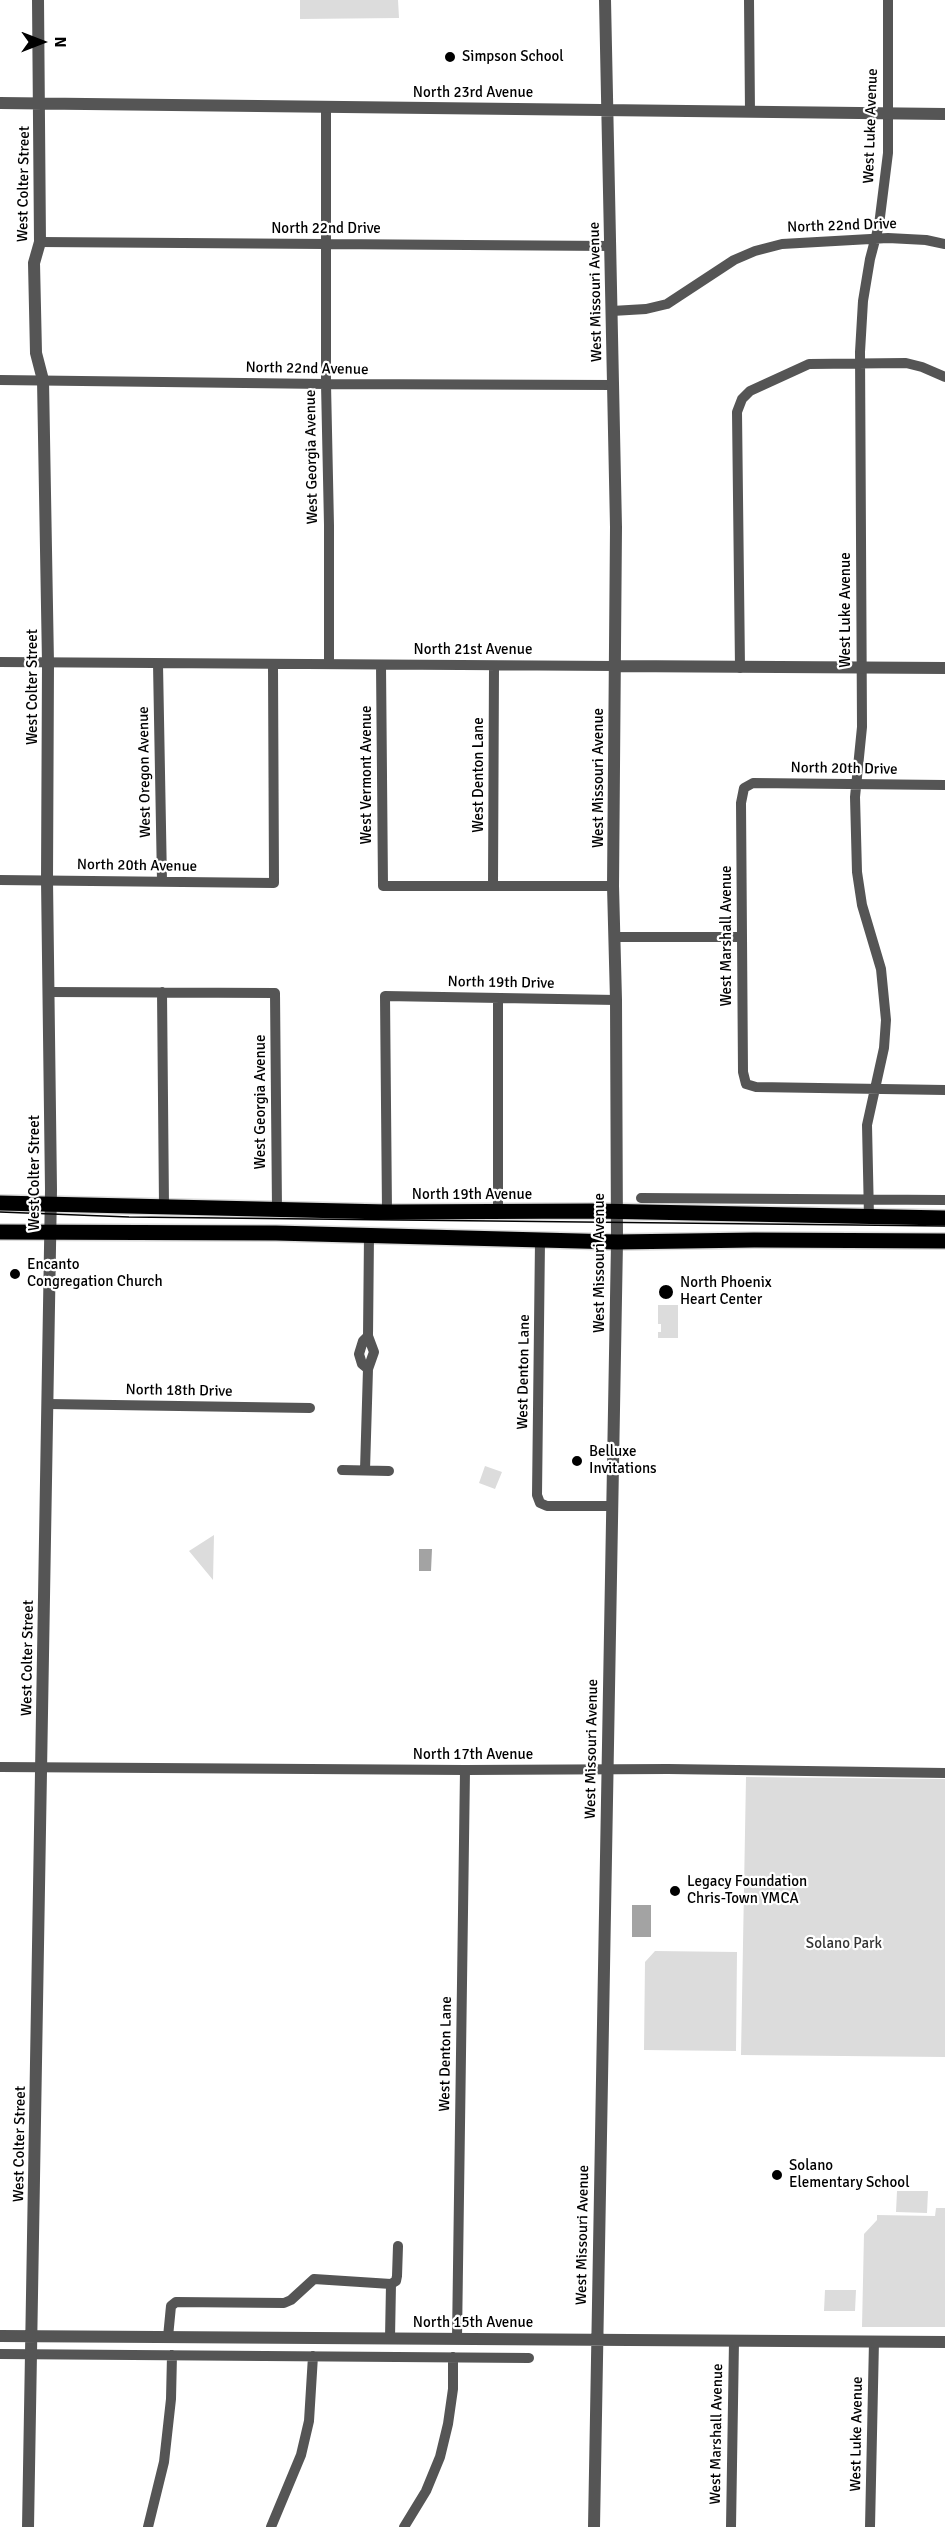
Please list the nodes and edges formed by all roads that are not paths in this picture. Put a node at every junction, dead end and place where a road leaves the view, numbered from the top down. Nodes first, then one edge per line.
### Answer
1 (38, 0) edge
2 (605, 0) edge
3 (749, 0) edge
4 (888, 0) edge
5 (0, 103) edge
6 (40, 103) junction
7 (326, 106) junction
8 (607, 109) junction
9 (750, 112) junction
10 (889, 114) junction
11 (945, 114) edge
12 (875, 239) junction
13 (40, 242) junction
14 (326, 244) junction
15 (945, 244) edge
16 (610, 246) junction
17 (612, 311) junction
18 (860, 362) junction
19 (945, 377) edge
20 (0, 380) edge
21 (43, 380) junction
22 (326, 384) junction
23 (614, 385) junction
24 (0, 662) edge
25 (48, 663) junction
26 (158, 664) junction
27 (329, 664) junction
28 (273, 665) junction
29 (381, 665) junction
30 (494, 666) junction
31 (614, 666) junction
32 (740, 668) junction
33 (945, 668) edge
34 (862, 669) junction
35 (857, 783) junction
36 (945, 785) edge
37 (744, 788) joint
38 (0, 880) edge
39 (47, 880) junction
40 (162, 880) junction
41 (494, 885) junction
42 (613, 886) junction
43 (615, 937) junction
44 (742, 937) junction
45 (49, 992) junction
46 (162, 993) junction
47 (498, 998) junction
48 (616, 1000) junction
49 (874, 1089) junction
50 (945, 1090) edge
51 (641, 1198) dead end
52 (868, 1199) junction
53 (945, 1200) edge
54 (0, 1203) edge
55 (50, 1203) junction
56 (164, 1206) junction
57 (277, 1210) junction
58 (616, 1211) junction
59 (387, 1212) junction
60 (498, 1213) junction
61 (869, 1217) junction
62 (945, 1218) edge
63 (0, 1232) edge
64 (50, 1233) junction
65 (369, 1235) junction
66 (540, 1240) junction
67 (945, 1241) edge
68 (616, 1242) junction
69 (48, 1404) junction
70 (310, 1408) dead end
71 (342, 1470) dead end
72 (365, 1470) junction
73 (388, 1470) dead end
74 (612, 1506) junction
75 (0, 1767) edge
76 (41, 1767) junction
77 (606, 1769) junction
78 (465, 1770) junction
79 (945, 1773) edge
80 (398, 2246) dead end
81 (391, 2284) junction
82 (0, 2336) edge
83 (31, 2336) junction
84 (168, 2337) junction
85 (390, 2338) junction
86 (457, 2338) junction
87 (596, 2339) junction
88 (734, 2341) junction
89 (874, 2341) junction
90 (945, 2342) edge
91 (0, 2354) edge
92 (31, 2354) junction
93 (172, 2355) junction
94 (313, 2356) junction
95 (453, 2357) junction
96 (529, 2358) dead end
97 (407, 2526) edge
98 (28, 2527) edge
99 (148, 2527) edge
100 (271, 2527) edge
101 (594, 2527) edge
102 (731, 2527) edge
103 (870, 2527) edge

1 - 6 street, West Colter Street
2 - 8 street, West Missouri Avenue
3 - 9 street
4 - 10 street, West Luke Avenue
5 - 6 street, North 23rd Avenue
6 - 7 street, North 23rd Avenue
6 - 13 street, West Colter Street
7 - 8 street, North 23rd Avenue
7 - 14 street, West Georgia Avenue
8 - 9 street, North 23rd Avenue
8 - 16 street, West Missouri Avenue
9 - 10 street, North 23rd Avenue
10 - 11 street, North 23rd Avenue
10 - 12 street, West Luke Avenue
12 - 15 street, North 22nd Drive
12 - 17 street, North 22nd Drive
12 - 18 street, West Luke Avenue
13 - 14 street, North 22nd Drive
13 - 21 street, West Colter Street
14 - 16 street, North 22nd Drive
14 - 22 street, West Georgia Avenue
16 - 17 street, West Missouri Avenue
17 - 23 street, West Missouri Avenue
18 - 19 street
18 - 32 street
18 - 34 street, West Luke Avenue
20 - 21 street, North 22nd Avenue
21 - 22 street, North 22nd Avenue
21 - 25 street, West Colter Street
22 - 23 street, North 22nd Avenue
22 - 27 street, West Georgia Avenue
23 - 31 street, West Missouri Avenue
24 - 25 street, North 21st Avenue
25 - 26 street, North 21st Avenue
25 - 39 street, West Colter Street
26 - 28 street, North 21st Avenue
26 - 40 street, West Oregon Avenue
27 - 28 street, North 21st Avenue
27 - 29 street, North 21st Avenue
28 - 40 street, North 20th Avenue
29 - 30 street, North 21st Avenue
29 - 41 street, West Vermont Avenue
30 - 31 street, North 21st Avenue
30 - 41 street, West Denton Lane
31 - 32 street, North 21st Avenue
31 - 42 street, West Missouri Avenue
32 - 34 street, North 21st Avenue
33 - 34 street, North 21st Avenue
34 - 35 street, West Luke Avenue
35 - 36 street, North 20th Drive
35 - 37 street, North 20th Drive
35 - 49 street, West Luke Avenue
37 - 44 street, West Marshall Avenue
38 - 39 street, North 20th Avenue
39 - 40 street, North 20th Avenue
39 - 45 street, West Colter Street
41 - 42 street
42 - 43 street, West Missouri Avenue
43 - 44 street
43 - 48 street, West Missouri Avenue
44 - 49 street, West Marshall Avenue
45 - 46 street
45 - 55 street, West Colter Street
46 - 56 street
46 - 57 street, West Georgia Avenue
47 - 48 street, North 19th Drive
47 - 59 street, North 19th Drive
47 - 60 street
48 - 58 street, West Missouri Avenue
49 - 50 street
49 - 52 street, West Luke Avenue
51 - 52 street
52 - 53 street
52 - 61 street, West Luke Avenue
54 - 55 main road, North 19th Avenue
55 - 56 main road, North 19th Avenue
55 - 64 street, West Colter Street
56 - 57 main road, North 19th Avenue
57 - 59 main road, North 19th Avenue
58 - 60 main road, North 19th Avenue
58 - 61 main road, North 19th Avenue
58 - 68 street, West Missouri Avenue
59 - 60 main road, North 19th Avenue
61 - 62 main road, North 19th Avenue
63 - 64 main road
64 - 65 main road
64 - 69 street, West Colter Street
65 - 66 main road
65 - 72 street
66 - 68 main road
66 - 74 street, West Denton Lane
67 - 68 main road
68 - 74 street, West Missouri Avenue
69 - 70 street, North 18th Drive
69 - 76 street, West Colter Street
71 - 72 street
72 - 73 street
74 - 77 street, West Missouri Avenue
75 - 76 street, North 17th Avenue
76 - 78 street, North 17th Avenue
76 - 83 street, West Colter Street
77 - 78 street, North 17th Avenue
77 - 79 street, North 17th Avenue
77 - 87 street, West Missouri Avenue
78 - 86 street, West Denton Lane
80 - 81 street
81 - 84 street
81 - 85 street
82 - 83 street, North 15th Avenue
83 - 84 street, North 15th Avenue
83 - 92 street, West Colter Street
84 - 85 street, North 15th Avenue
85 - 86 street, North 15th Avenue
86 - 87 street, North 15th Avenue
87 - 88 street, North 15th Avenue
87 - 101 street, West Missouri Avenue
88 - 89 street, North 15th Avenue
88 - 102 street, West Marshall Avenue
89 - 90 street, North 15th Avenue
89 - 103 street, West Luke Avenue
91 - 92 street
92 - 93 street
92 - 98 street, West Colter Street
93 - 94 street
93 - 99 street
94 - 95 street
94 - 100 street
95 - 96 street
95 - 97 street

